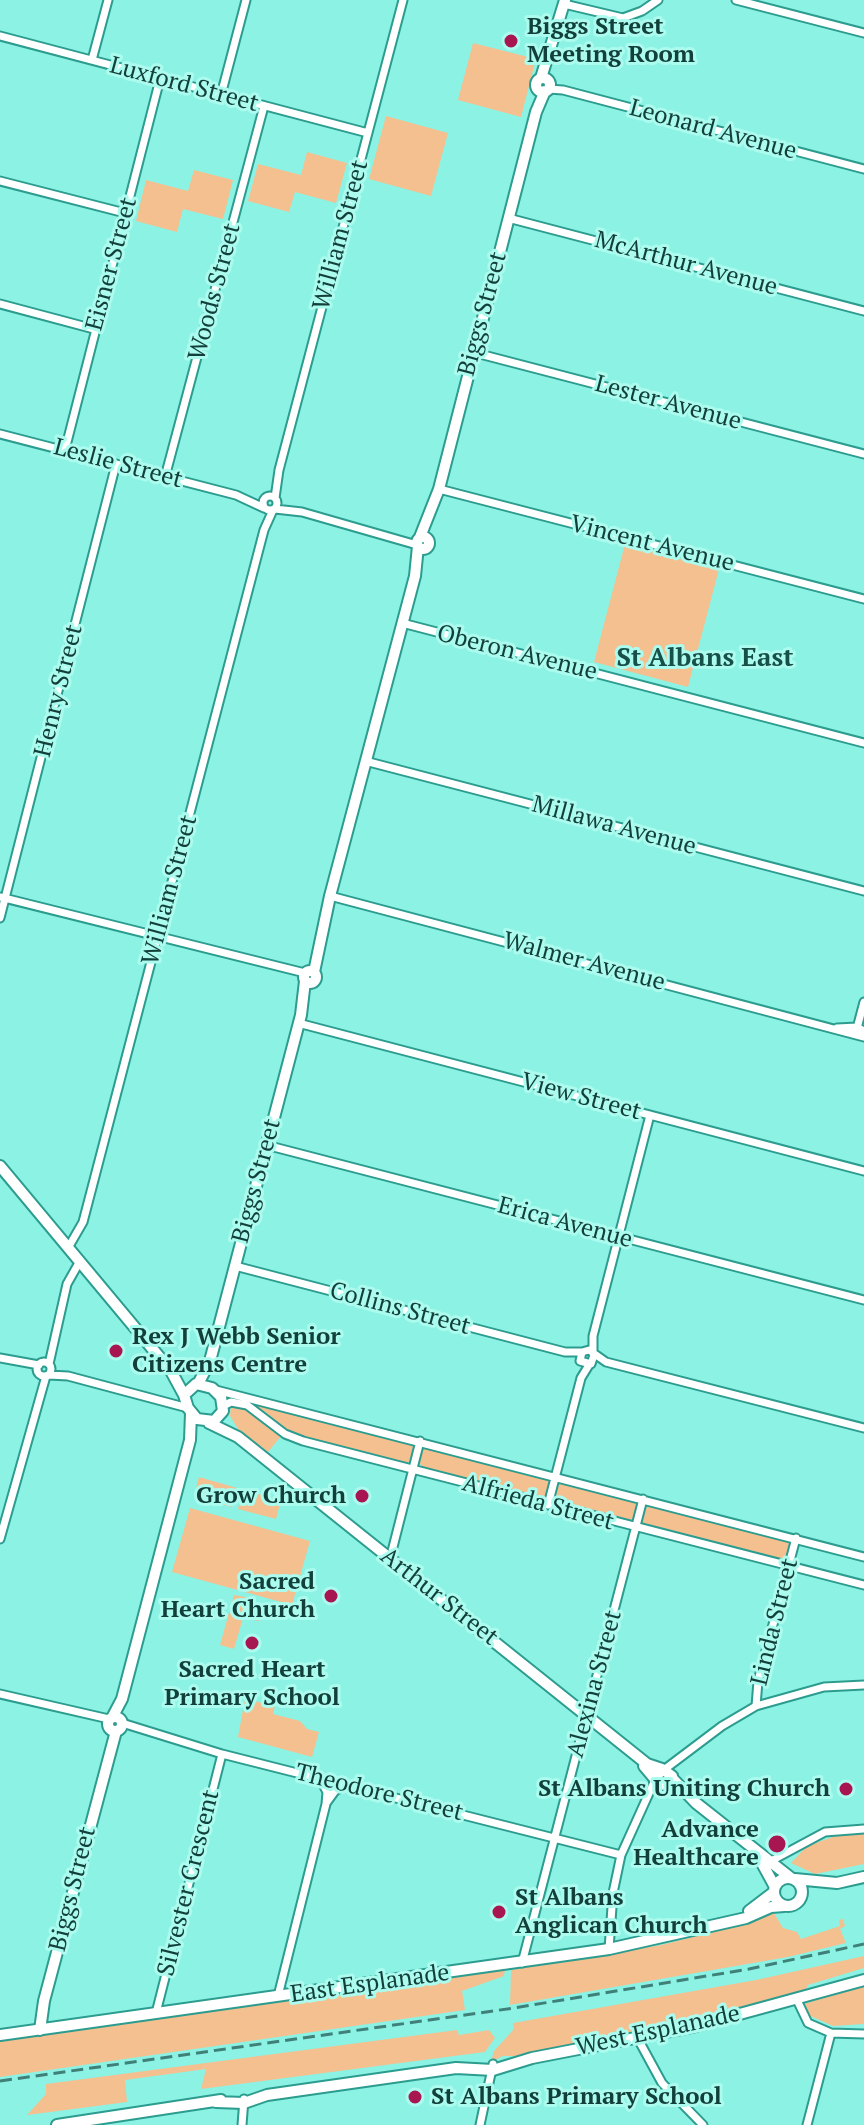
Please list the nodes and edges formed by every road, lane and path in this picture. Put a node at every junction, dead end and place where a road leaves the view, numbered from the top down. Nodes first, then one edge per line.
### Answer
1 (108, 0) edge
2 (246, 0) edge
3 (403, 0) edge
4 (658, 0) edge
5 (736, 0) edge
6 (564, 2) edge
7 (864, 33) edge
8 (0, 36) edge
9 (92, 60) junction
10 (160, 79) junction
11 (545, 85) junction
12 (221, 95) junction
13 (264, 106) junction
14 (368, 133) junction
15 (864, 169) edge
16 (0, 181) edge
17 (125, 213) junction
18 (508, 218) junction
19 (0, 304) edge
20 (864, 311) edge
21 (94, 329) junction
22 (472, 352) junction
23 (0, 434) edge
24 (65, 450) junction
25 (864, 454) edge
26 (116, 464) junction
27 (165, 477) junction
28 (439, 489) junction
29 (271, 503) junction
30 (422, 543) junction
31 (864, 599) edge
32 (402, 623) junction
33 (864, 743) edge
34 (365, 761) junction
35 (864, 891) edge
36 (330, 896) junction
37 (3, 897) edge
38 (0, 918) edge
39 (157, 937) junction
40 (308, 976) junction
41 (864, 1002) edge
42 (298, 1023) junction
43 (860, 1032) edge
44 (650, 1115) junction
45 (266, 1145) junction
46 (0, 1166) edge
47 (864, 1171) edge
48 (618, 1237) junction
49 (68, 1248) junction
50 (80, 1261) junction
51 (235, 1266) junction
52 (864, 1300) edge
53 (565, 1352) junction
54 (588, 1353) junction
55 (0, 1358) edge
56 (210, 1361) junction
57 (606, 1362) junction
58 (585, 1363) junction
59 (44, 1369) junction
60 (171, 1371) junction
61 (197, 1384) junction
62 (214, 1389) junction
63 (184, 1396) junction
64 (165, 1400) junction
65 (223, 1409) junction
66 (189, 1411) junction
67 (207, 1423) junction
68 (864, 1428) edge
69 (238, 1437) junction
70 (190, 1440) junction
71 (420, 1441) junction
72 (413, 1470) junction
73 (556, 1476) junction
74 (643, 1499) junction
75 (548, 1505) junction
76 (636, 1529) junction
77 (796, 1538) junction
78 (0, 1539) edge
79 (864, 1557) edge
80 (390, 1559) junction
81 (789, 1567) junction
82 (864, 1585) edge
83 (864, 1685) edge
84 (0, 1694) edge
85 (756, 1706) junction
86 (587, 1715) junction
87 (115, 1724) junction
88 (222, 1754) junction
89 (663, 1778) junction
90 (320, 1779) junction
91 (345, 1785) junction
92 (326, 1804) junction
93 (864, 1829) edge
94 (556, 1838) junction
95 (753, 1848) junction
96 (790, 1852) junction
97 (621, 1855) junction
98 (771, 1861) junction
99 (781, 1871) junction
100 (864, 1877) edge
101 (793, 1878) junction
102 (821, 1882) junction
103 (774, 1890) junction
104 (801, 1898) junction
105 (784, 1906) junction
106 (737, 1918) junction
107 (609, 1949) junction
108 (522, 1963) junction
109 (864, 1980) edge
110 (278, 1996) junction
111 (797, 2000) junction
112 (156, 2013) junction
113 (40, 2030) junction
114 (831, 2033) junction
115 (864, 2034) edge
116 (0, 2035) edge
117 (638, 2039) junction
118 (493, 2067) junction
119 (244, 2101) junction
120 (699, 2124) edge
121 (58, 2125) edge
122 (242, 2125) edge
123 (480, 2125) edge
124 (807, 2125) edge

1 - 9 street
2 - 12 street
3 - 14 street, William Street
4 - 6 street
5 - 7 street
6 - 11 street, Biggs Street
8 - 9 street, Luxford Street
9 - 10 street, Luxford Street
10 - 12 street, Luxford Street
10 - 17 street, Eisner Street
11 - 15 street, Leonard Avenue
11 - 18 street, Biggs Street
12 - 13 street, Luxford Street
13 - 14 street, Luxford Street
13 - 27 street, Woods Street
14 - 29 street, William Street
16 - 17 street
17 - 21 street, Eisner Street
18 - 20 street, McArthur Avenue
18 - 22 street, Biggs Street
19 - 21 street
21 - 24 street, Eisner Street
22 - 25 street, Lester Avenue
22 - 28 street, Biggs Street
23 - 24 street, Leslie Street
24 - 26 street, Leslie Street
26 - 27 street, Leslie Street
26 - 37 street, Henry Street
27 - 29 street, Leslie Street
28 - 30 street, Biggs Street
28 - 31 street, Vincent Avenue
29 - 30 street, Leslie Street
29 - 39 street, William Street
30 - 32 street, Biggs Street
32 - 33 street, Oberon Avenue
32 - 34 street, Biggs Street
34 - 35 street, Millawa Avenue
34 - 36 street, Biggs Street
36 - 40 street, Biggs Street
36 - 43 street, Walmer Avenue
37 - 38 street, Henry Street
37 - 39 street
39 - 40 street
39 - 49 street, William Street
40 - 42 street, Biggs Street
41 - 43 street
42 - 44 street, View Street
42 - 45 street, Biggs Street
44 - 47 street, View Street
44 - 48 street
45 - 48 street, Erica Avenue
45 - 51 street, Biggs Street
46 - 49 street
48 - 52 street, Erica Avenue
48 - 54 street
49 - 50 street
50 - 59 street
50 - 60 street
51 - 53 street, Collins Street
51 - 56 street, Biggs Street
53 - 54 street, Collins Street
53 - 58 street, Collins Street
54 - 57 street
54 - 58 street
54 - 58 street
55 - 59 street
56 - 61 street, Biggs Street
56 - 62 street, Biggs Street
57 - 58 street
57 - 68 street
58 - 73 street
59 - 64 street
59 - 78 street
60 - 61 street
60 - 63 street
61 - 62 street
61 - 63 street
62 - 65 street
62 - 71 street, Alfrieda Street
63 - 64 street
63 - 66 street
64 - 66 street
65 - 67 street
65 - 69 street, Arthur Street
65 - 72 street, Alfrieda Street
66 - 67 street
66 - 70 street, Biggs Street
67 - 69 street, Arthur Street
67 - 70 street, Biggs Street
69 - 80 street, Arthur Street
70 - 87 street, Biggs Street
71 - 72 street
71 - 73 street, Alfrieda Street
72 - 75 street, Alfrieda Street
72 - 80 street
73 - 74 street, Alfrieda Street
73 - 75 street
74 - 76 street, Alexina Street
74 - 77 street, Alfrieda Street
75 - 76 street, Alfrieda Street
76 - 81 street, Alfrieda Street
76 - 86 street, Alexina Street
77 - 79 street, Alfrieda Street
77 - 81 street, Linda Street
80 - 86 street, Arthur Street
81 - 82 street, Alfrieda Street
81 - 85 street, Linda Street
83 - 85 street
84 - 87 street, Theodore Street
85 - 89 street
86 - 89 street, Arthur Street
86 - 94 street, Alexina Street
87 - 88 street, Theodore Street
87 - 113 street, Biggs Street
88 - 90 street, Theodore Street
88 - 112 street, Silvester Crescent
89 - 95 street
89 - 97 street
90 - 91 street, Theodore Street
90 - 92 street
91 - 92 street
91 - 94 street, Theodore Street
92 - 110 street
93 - 96 street
94 - 97 street, Theodore Street
94 - 108 street, Alexina Street
95 - 98 street
95 - 103 street
96 - 98 street
96 - 99 street
97 - 107 street
98 - 99 street
99 - 101 street
100 - 102 street
101 - 102 street
101 - 103 street
101 - 104 street
102 - 104 street
103 - 105 street
103 - 106 street, East Esplanade
104 - 105 street
105 - 106 street, East Esplanade
106 - 107 street, East Esplanade
107 - 108 street, East Esplanade
108 - 110 street, East Esplanade
109 - 111 street, West Esplanade
110 - 112 street, East Esplanade
111 - 114 street
111 - 117 street, West Esplanade
112 - 113 street, East Esplanade
113 - 116 street, East Esplanade
114 - 115 street
114 - 124 street
117 - 118 street, West Esplanade
117 - 120 street
118 - 119 street, West Esplanade
118 - 123 street
119 - 121 street, West Esplanade
119 - 122 street

